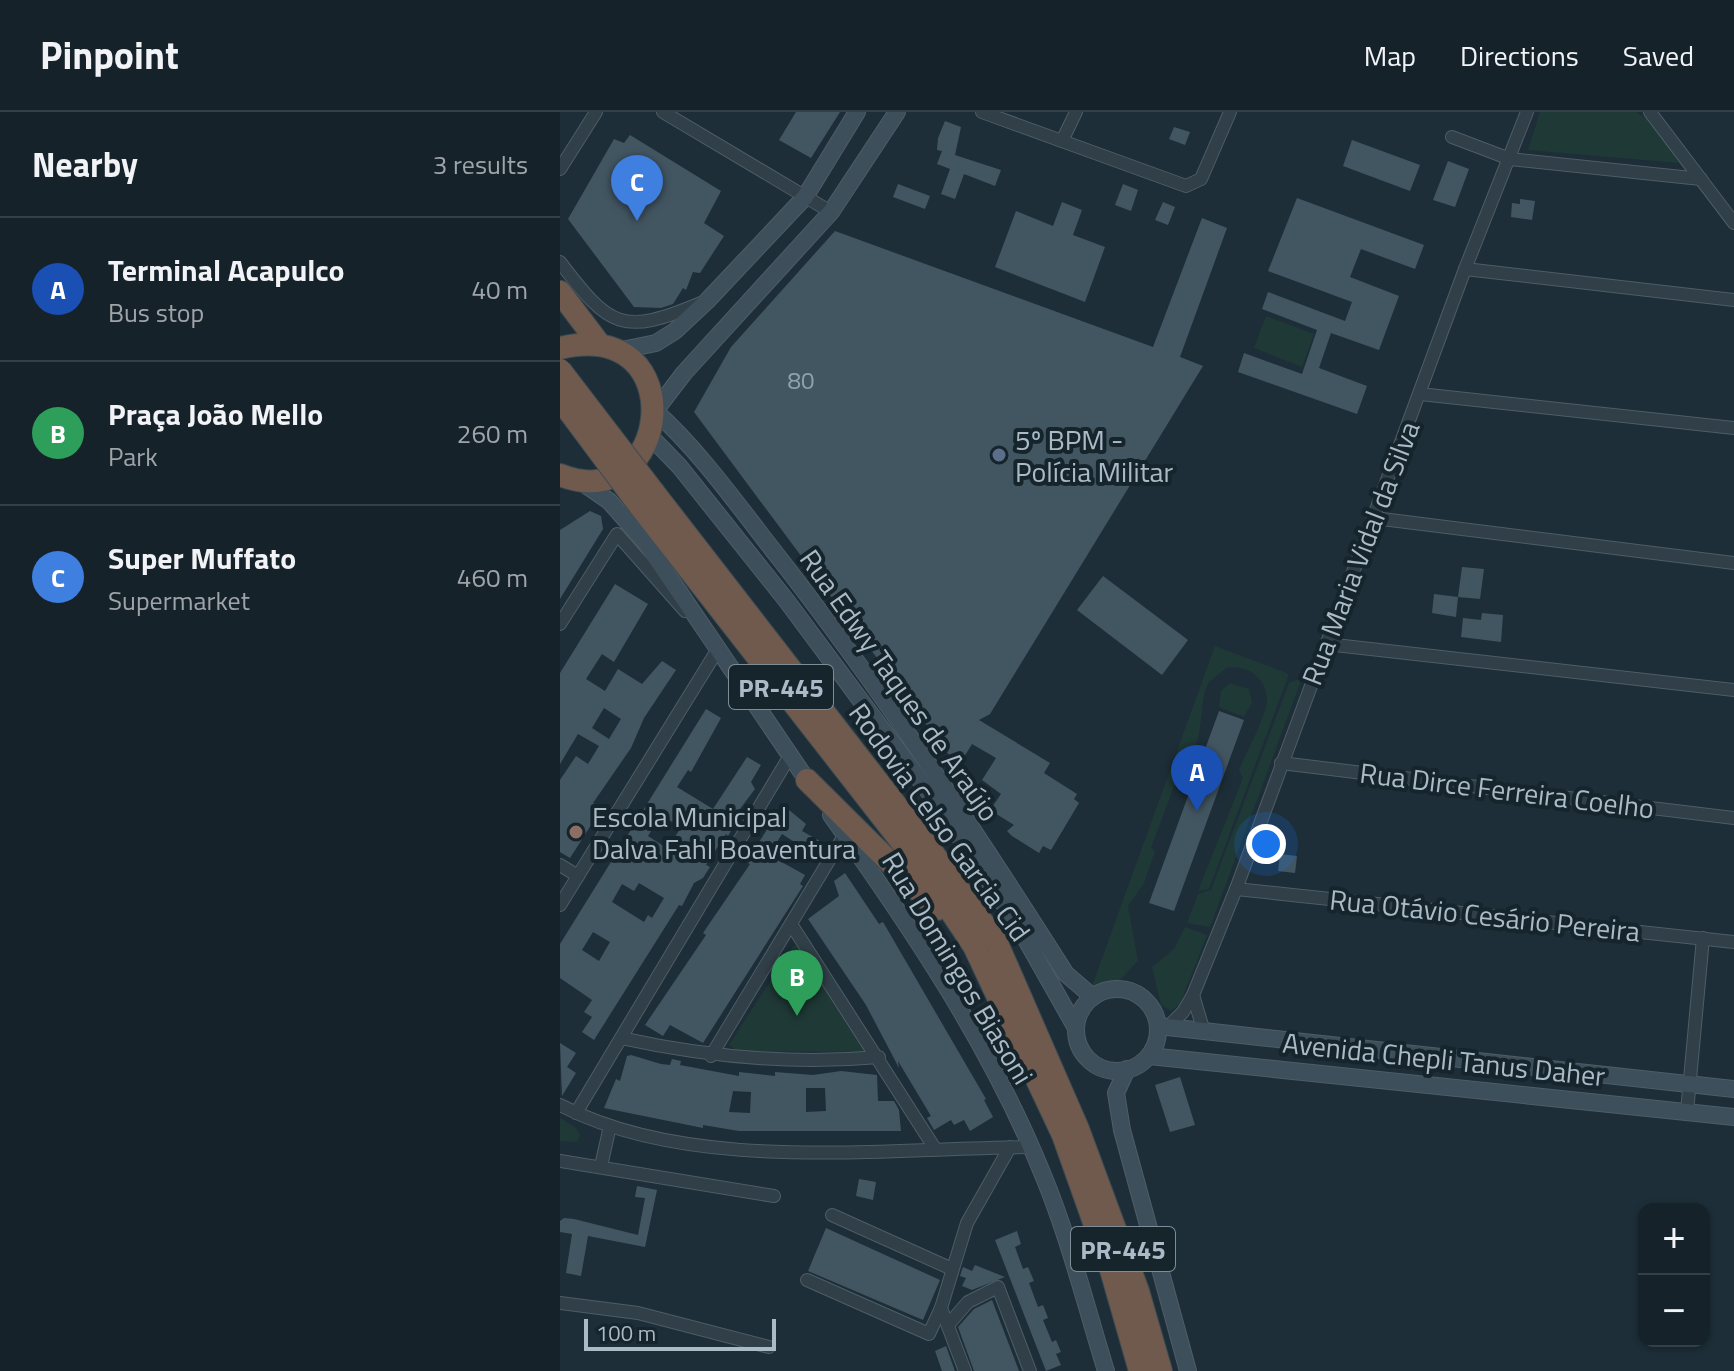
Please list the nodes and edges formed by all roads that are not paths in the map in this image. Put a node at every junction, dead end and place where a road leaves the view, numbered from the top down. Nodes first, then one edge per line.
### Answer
1 (596, 112) edge
2 (663, 112) edge
3 (857, 112) edge
4 (897, 112) edge
5 (982, 112) edge
6 (1076, 112) edge
7 (1230, 112) edge
8 (1527, 112) edge
9 (1650, 112) edge
10 (1452, 137) dead end
11 (1062, 141) junction
12 (1510, 159) junction
13 (560, 169) edge
14 (1701, 179) junction
15 (805, 197) junction
16 (831, 212) junction
17 (1734, 223) edge
18 (560, 262) edge
19 (1465, 269) junction
20 (560, 292) edge
21 (1734, 300) edge
22 (707, 301) junction
23 (560, 348) edge
24 (608, 348) junction
25 (560, 370) edge
26 (1420, 394) junction
27 (560, 399) edge
28 (655, 411) junction
29 (1734, 428) edge
30 (650, 436) junction
31 (569, 478) edge
32 (647, 500) junction
33 (1374, 518) junction
34 (1734, 563) edge
35 (560, 624) edge
36 (1326, 644) junction
37 (718, 649) junction
38 (1734, 690) edge
39 (791, 754) junction
40 (1281, 763) junction
41 (807, 780) junction
42 (1734, 818) edge
43 (845, 834) junction
44 (560, 865) edge
45 (578, 876) junction
46 (1236, 889) junction
47 (560, 905) edge
48 (791, 924) junction
49 (1703, 938) junction
50 (1734, 942) edge
51 (974, 946) junction
52 (1193, 995) junction
53 (1093, 997) junction
54 (1162, 1027) junction
55 (1076, 1028) junction
56 (1204, 1032) junction
57 (621, 1038) junction
58 (711, 1056) junction
59 (1149, 1056) junction
60 (879, 1057) junction
61 (1127, 1069) junction
62 (1690, 1085) junction
63 (1734, 1089) edge
64 (560, 1105) edge
65 (1687, 1112) junction
66 (576, 1113) junction
67 (1734, 1117) edge
68 (610, 1126) junction
69 (934, 1147) junction
70 (1010, 1147) junction
71 (1030, 1147) junction
72 (560, 1161) edge
73 (601, 1166) junction
74 (774, 1196) dead end
75 (832, 1215) dead end
76 (952, 1269) junction
77 (807, 1280) dead end
78 (560, 1303) edge
79 (941, 1308) junction
80 (948, 1325) junction
81 (769, 1347) dead end
82 (965, 1371) edge
83 (1030, 1371) edge
84 (1106, 1371) edge
85 (1140, 1371) edge
86 (1161, 1371) edge
87 (1188, 1371) edge

1 - 13 street
2 - 15 street
3 - 15 main road
4 - 16 main road
5 - 11 street
6 - 11 street
7 - 11 street
8 - 12 street, Rua Maria Vidal da Silva
9 - 14 street
10 - 12 street
12 - 14 street
12 - 19 street, Rua Maria Vidal da Silva
14 - 17 street
15 - 16 street
15 - 22 main road
16 - 28 main road
18 - 22 street
19 - 21 street
19 - 26 street, Rua Maria Vidal da Silva
20 - 24 highway
22 - 24 main road
23 - 24 highway
24 - 28 highway
25 - 32 highway, Rodovia Celso Garcia Cid / PR-445, bridge
26 - 29 street
26 - 33 street, Rua Maria Vidal da Silva
27 - 32 highway, Rodovia Celso Garcia Cid / PR-445, bridge
28 - 30 highway
28 - 53 main road, Rua Edwy Taques de Araújo
30 - 31 highway
30 - 55 main road, Rua Edwy Taques de Araújo
31 - 37 main road, Rua Domingos Biasoni
32 - 51 highway, Rodovia Celso Garcia Cid / PR-445
32 - 86 highway, Rodovia Celso Garcia Cid / PR-445
33 - 34 street
33 - 36 street, Rua Maria Vidal da Silva
35 - 37 street
36 - 38 street
36 - 40 street, Rua Maria Vidal da Silva
37 - 39 main road, Rua Domingos Biasoni / PR-445
37 - 45 street
39 - 41 main road, Rua Domingos Biasoni / PR-445
39 - 57 street
40 - 42 street, Rua Dirce Ferreira Coelho
40 - 46 street, Rua Maria Vidal da Silva
41 - 43 main road, Rua Domingos Biasoni
41 - 51 highway
43 - 48 street
43 - 71 main road, Rua Domingos Biasoni
44 - 45 street
45 - 47 street
46 - 49 street, Rua Otávio Cesário Pereira
46 - 52 street, Rua Maria Vidal da Silva
48 - 58 street
48 - 60 street
49 - 50 street, Rua Otávio Cesário Pereira
49 - 62 street
51 - 85 highway, Rodovia Celso Garcia Cid / PR-445
52 - 54 street, Rua Maria Vidal da Silva
52 - 56 street
53 - 54 main road
53 - 55 main road
54 - 56 main road, Avenida Chepli Tanus Daher
54 - 59 main road
55 - 61 main road
56 - 62 main road, Avenida Chepli Tanus Daher
57 - 58 street
57 - 66 street
58 - 60 street
59 - 61 main road
59 - 65 main road, Avenida Chepli Tanus Daher
60 - 69 street
61 - 87 main road
62 - 63 main road, Avenida Chepli Tanus Daher
62 - 65 street
64 - 66 street
65 - 67 main road, Avenida Chepli Tanus Daher
66 - 68 street
68 - 69 street
68 - 73 street
69 - 70 street
70 - 71 street
70 - 76 street
71 - 84 main road, Rua Domingos Biasoni
72 - 73 street
73 - 74 street
75 - 76 street
76 - 79 street
77 - 79 street
78 - 81 street
79 - 80 street
80 - 82 street
80 - 83 street

